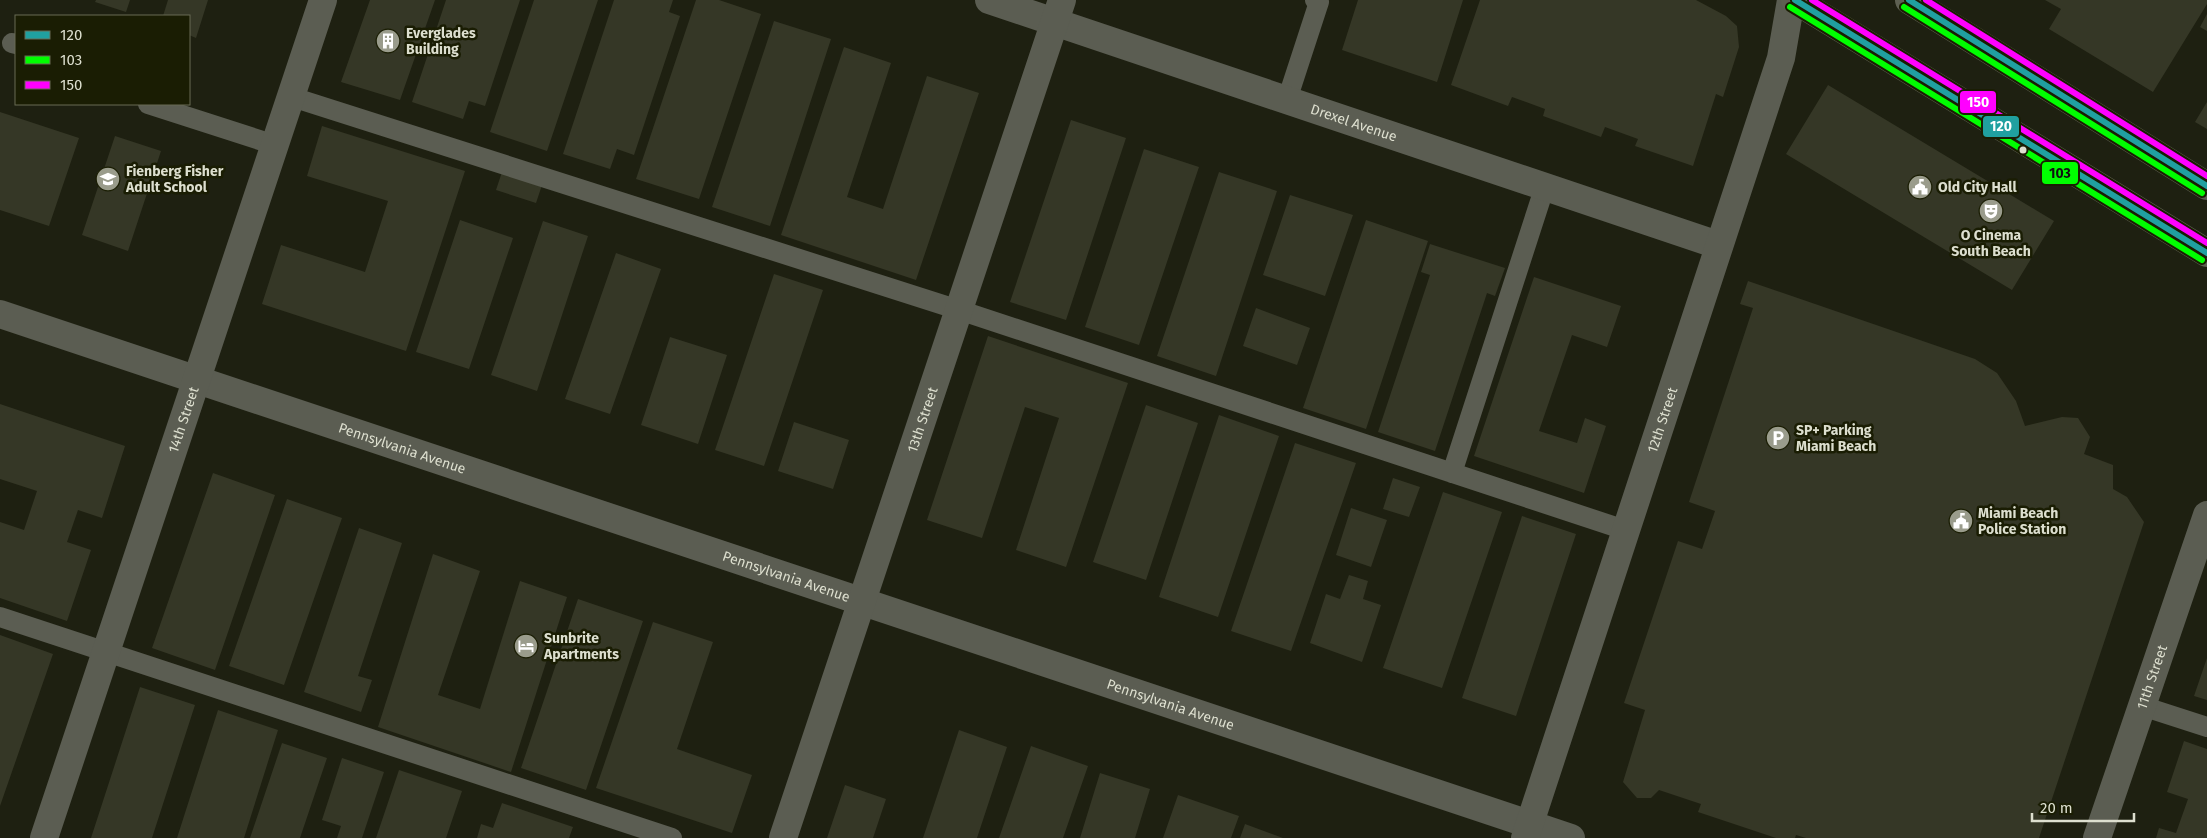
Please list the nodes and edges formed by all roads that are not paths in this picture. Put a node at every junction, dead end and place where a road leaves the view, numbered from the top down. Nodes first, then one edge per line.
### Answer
1 (323, 0) edge
2 (989, 0) edge
3 (1315, 0) edge
4 (1791, 0) edge
5 (1795, 0) edge
6 (1909, 0) edge
7 (1059, 11) edge
8 (292, 96) junction
9 (1287, 100) junction
10 (151, 105) edge
11 (275, 145) junction
12 (1545, 186) junction
13 (2207, 186) edge
14 (1718, 245) junction
15 (2207, 253) edge
16 (959, 310) junction
17 (0, 314) edge
18 (197, 378) junction
19 (1452, 473) junction
20 (2207, 515) edge
21 (1625, 530) junction
22 (862, 600) junction
23 (0, 617) edge
24 (105, 652) junction
25 (2142, 706) junction
26 (2207, 727) edge
27 (1528, 831) edge
28 (44, 838) edge
29 (672, 838) edge
30 (783, 838) edge
31 (1572, 838) edge
32 (2097, 838) edge

1 - 8 street, 14th Street
2 - 7 street, Drexel Avenue
3 - 9 lane
4 - 14 street, 12th Street
5 - 15 main road
6 - 13 main road
7 - 9 street, Drexel Avenue
7 - 16 street, 13th Street
8 - 11 street, 14th Street
8 - 16 lane
9 - 12 street, Drexel Avenue
10 - 11 lane
11 - 18 street, 14th Street
12 - 14 street, Drexel Avenue
12 - 19 lane
14 - 21 street, 12th Street
16 - 19 lane
16 - 22 street, 13th Street
17 - 18 street, Pennsylvania Avenue
18 - 22 street, Pennsylvania Avenue
18 - 24 street, 14th Street
19 - 21 lane
20 - 25 street, 11th Street
21 - 27 street, 12th Street
22 - 27 street, Pennsylvania Avenue
22 - 30 street, 13th Street
23 - 24 lane
24 - 28 street, 14th Street
24 - 29 lane
25 - 26 lane
25 - 32 street, 11th Street
27 - 31 street, Pennsylvania Avenue

